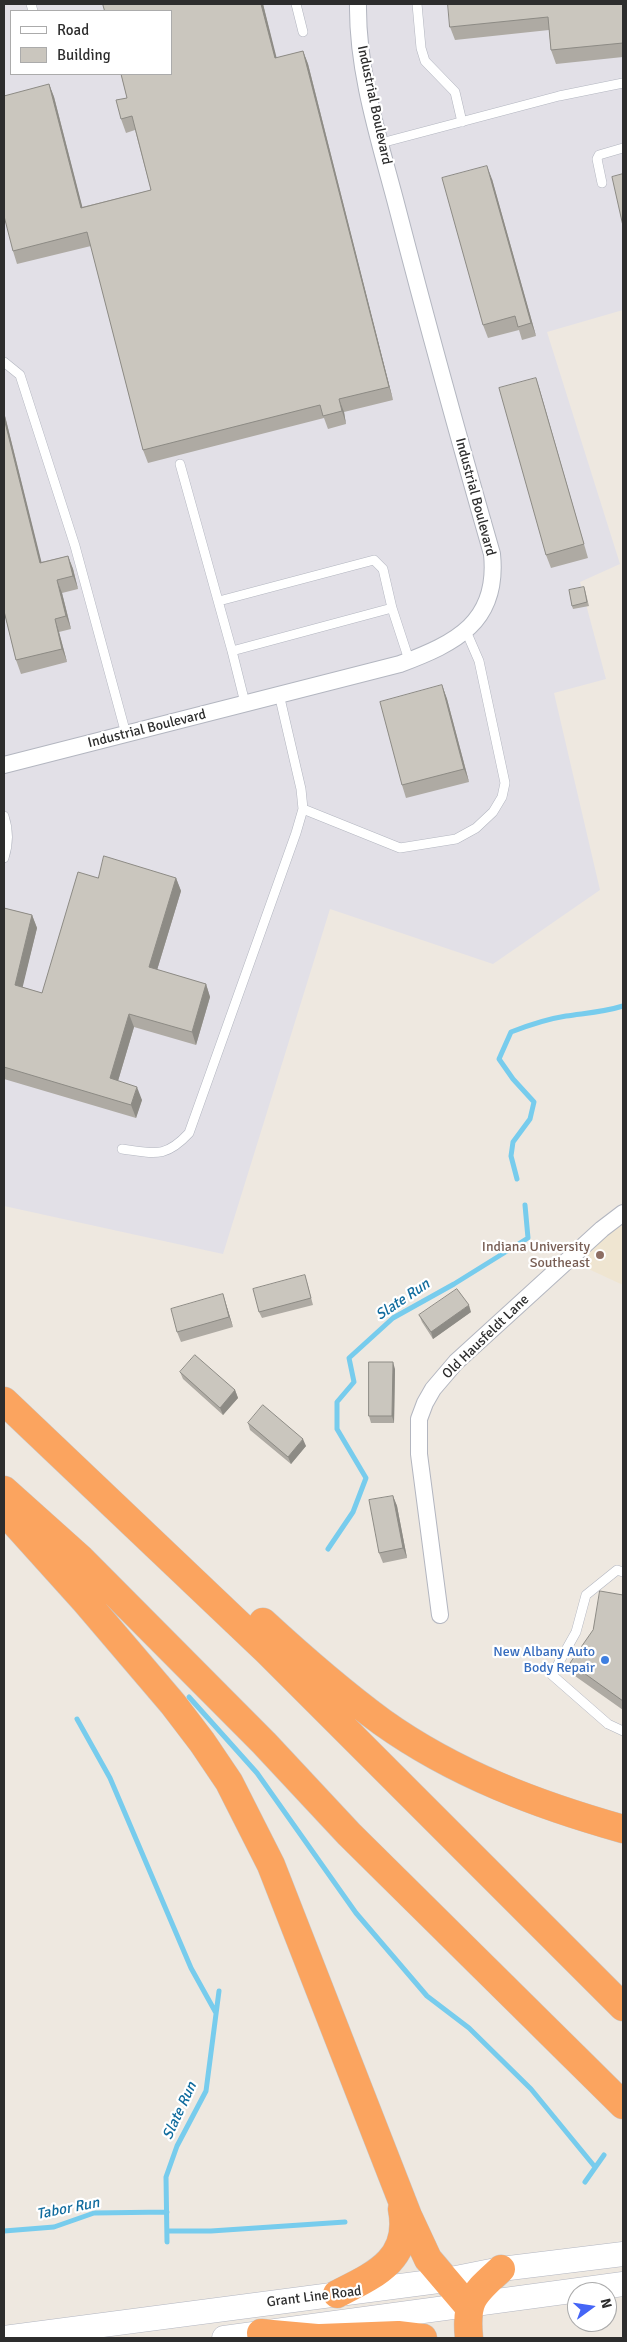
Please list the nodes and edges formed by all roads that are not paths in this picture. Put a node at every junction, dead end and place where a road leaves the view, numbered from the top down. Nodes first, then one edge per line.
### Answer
1 (296, 4) edge
2 (358, 4) edge
3 (417, 4) edge
4 (303, 32) dead end
5 (623, 83) edge
6 (462, 122) junction
7 (381, 142) junction
8 (623, 148) edge
9 (602, 183) dead end
10 (4, 362) edge
11 (180, 464) dead end
12 (219, 601) junction
13 (392, 608) junction
14 (466, 631) junction
15 (232, 651) junction
16 (410, 660) junction
17 (279, 694) junction
18 (245, 703) junction
19 (126, 734) junction
20 (4, 766) edge
21 (303, 810) junction
22 (4, 816) edge
23 (4, 858) edge
24 (122, 1149) dead end
25 (623, 1213) edge
26 (4, 1401) edge
27 (81, 1473) junction
28 (4, 1490) edge
29 (4, 1510) edge
30 (623, 1572) edge
31 (440, 1615) dead end
32 (623, 1731) edge
33 (623, 1829) edge
34 (623, 2007) edge
35 (623, 2105) edge
36 (396, 2188) junction
37 (623, 2254) edge
38 (501, 2269) junction
39 (446, 2280) junction
40 (623, 2284) edge
41 (337, 2294) junction
42 (468, 2306) junction
43 (261, 2333) junction
44 (4, 2338) edge
45 (224, 2338) edge
46 (318, 2338) edge
47 (423, 2338) edge
48 (469, 2338) edge

1 - 4 lane
2 - 7 street, Industrial Boulevard
3 - 6 lane
5 - 6 lane
6 - 7 lane
7 - 14 street, Industrial Boulevard
8 - 9 lane
10 - 19 lane
11 - 12 lane
12 - 13 lane
12 - 15 lane
13 - 15 lane
13 - 16 lane
14 - 16 street, Industrial Boulevard
14 - 21 lane
15 - 18 lane
16 - 17 street, Industrial Boulevard
17 - 18 street, Industrial Boulevard
17 - 21 lane
18 - 19 street, Industrial Boulevard
19 - 20 street, Industrial Boulevard
21 - 24 lane
22 - 23 lane
25 - 31 street, Old Hausfeldt Lane
26 - 27 highway
27 - 33 highway
27 - 34 highway
28 - 35 highway
29 - 36 highway
30 - 32 lane
36 - 39 highway
36 - 41 highway
37 - 38 main road, Grant Line Road
38 - 39 main road, Grant Line Road
38 - 42 highway
39 - 41 main road, Grant Line Road
39 - 42 highway
40 - 42 main road, Grant Line Road
41 - 44 main road, Grant Line Road
42 - 43 main road, Grant Line Road
42 - 48 highway
43 - 45 main road, Grant Line Road
43 - 46 highway
46 - 47 highway

